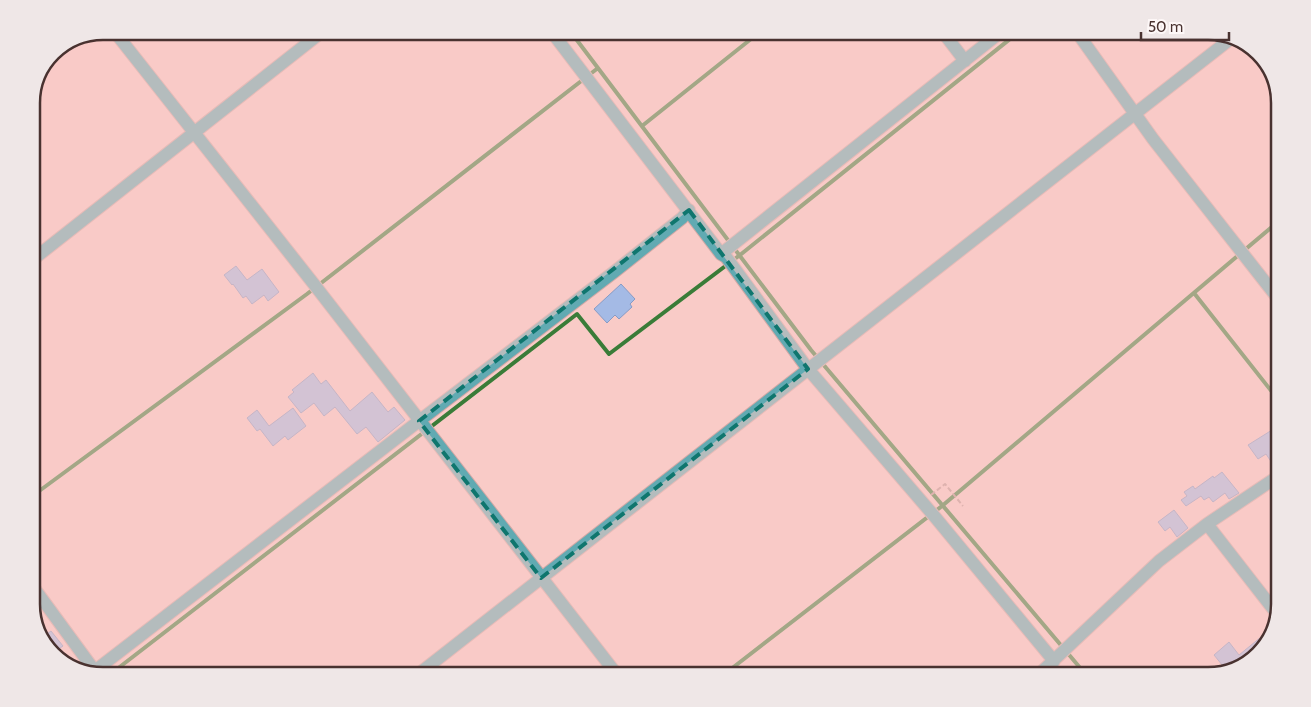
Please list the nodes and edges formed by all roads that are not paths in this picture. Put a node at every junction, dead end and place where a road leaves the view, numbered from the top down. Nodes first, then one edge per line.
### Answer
1 (121, 40) edge
2 (311, 40) edge
3 (558, 40) edge
4 (949, 40) edge
5 (991, 40) edge
6 (1083, 40) edge
7 (1226, 42) edge
8 (966, 60) junction
9 (1136, 114) junction
10 (194, 133) junction
11 (689, 210) junction
12 (40, 254) edge
13 (729, 254) junction
14 (1271, 289) edge
15 (816, 363) junction
16 (424, 427) junction
17 (1271, 481) edge
18 (1207, 524) junction
19 (541, 578) junction
20 (40, 597) edge
21 (1271, 606) edge
22 (1061, 654) junction
23 (90, 665) edge
24 (103, 667) edge
25 (427, 667) edge
26 (611, 667) edge
27 (1047, 667) edge

1 - 10 street
2 - 10 street
3 - 11 street
4 - 8 street
5 - 8 street
6 - 9 street
7 - 9 street
8 - 13 street
9 - 14 street
9 - 15 street
10 - 12 street
10 - 16 street
11 - 13 street
11 - 16 street
13 - 15 street
15 - 19 street
15 - 22 street
16 - 19 street
16 - 24 street
17 - 18 street
18 - 21 street
18 - 22 street
19 - 25 street
19 - 26 street
20 - 23 street
22 - 27 street

